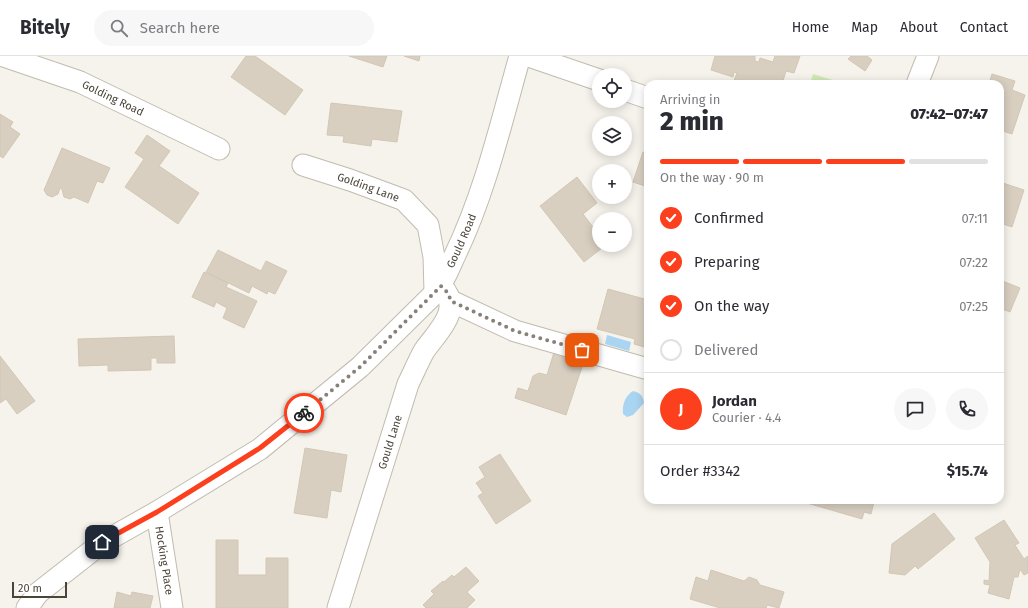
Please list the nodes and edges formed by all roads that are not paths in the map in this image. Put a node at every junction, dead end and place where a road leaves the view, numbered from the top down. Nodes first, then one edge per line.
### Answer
1 (4, 56) edge
2 (520, 56) edge
3 (529, 56) edge
4 (928, 56) edge
5 (592, 78) edge
6 (919, 80) edge
7 (632, 92) edge
8 (644, 97) edge
9 (218, 149) dead end
10 (304, 165) dead end
11 (442, 293) junction
12 (644, 368) edge
13 (157, 512) junction
14 (27, 608) edge
15 (172, 608) edge
16 (338, 608) edge

1 - 9 street, Golding Road
2 - 11 street, Gould Road
3 - 5 street
4 - 6 street
7 - 8 street
10 - 11 street, Golding Lane
11 - 12 street
11 - 13 street, Gould Road
11 - 16 street, Gould Lane
13 - 14 street, Gould Road
13 - 15 street, Hocking Place

